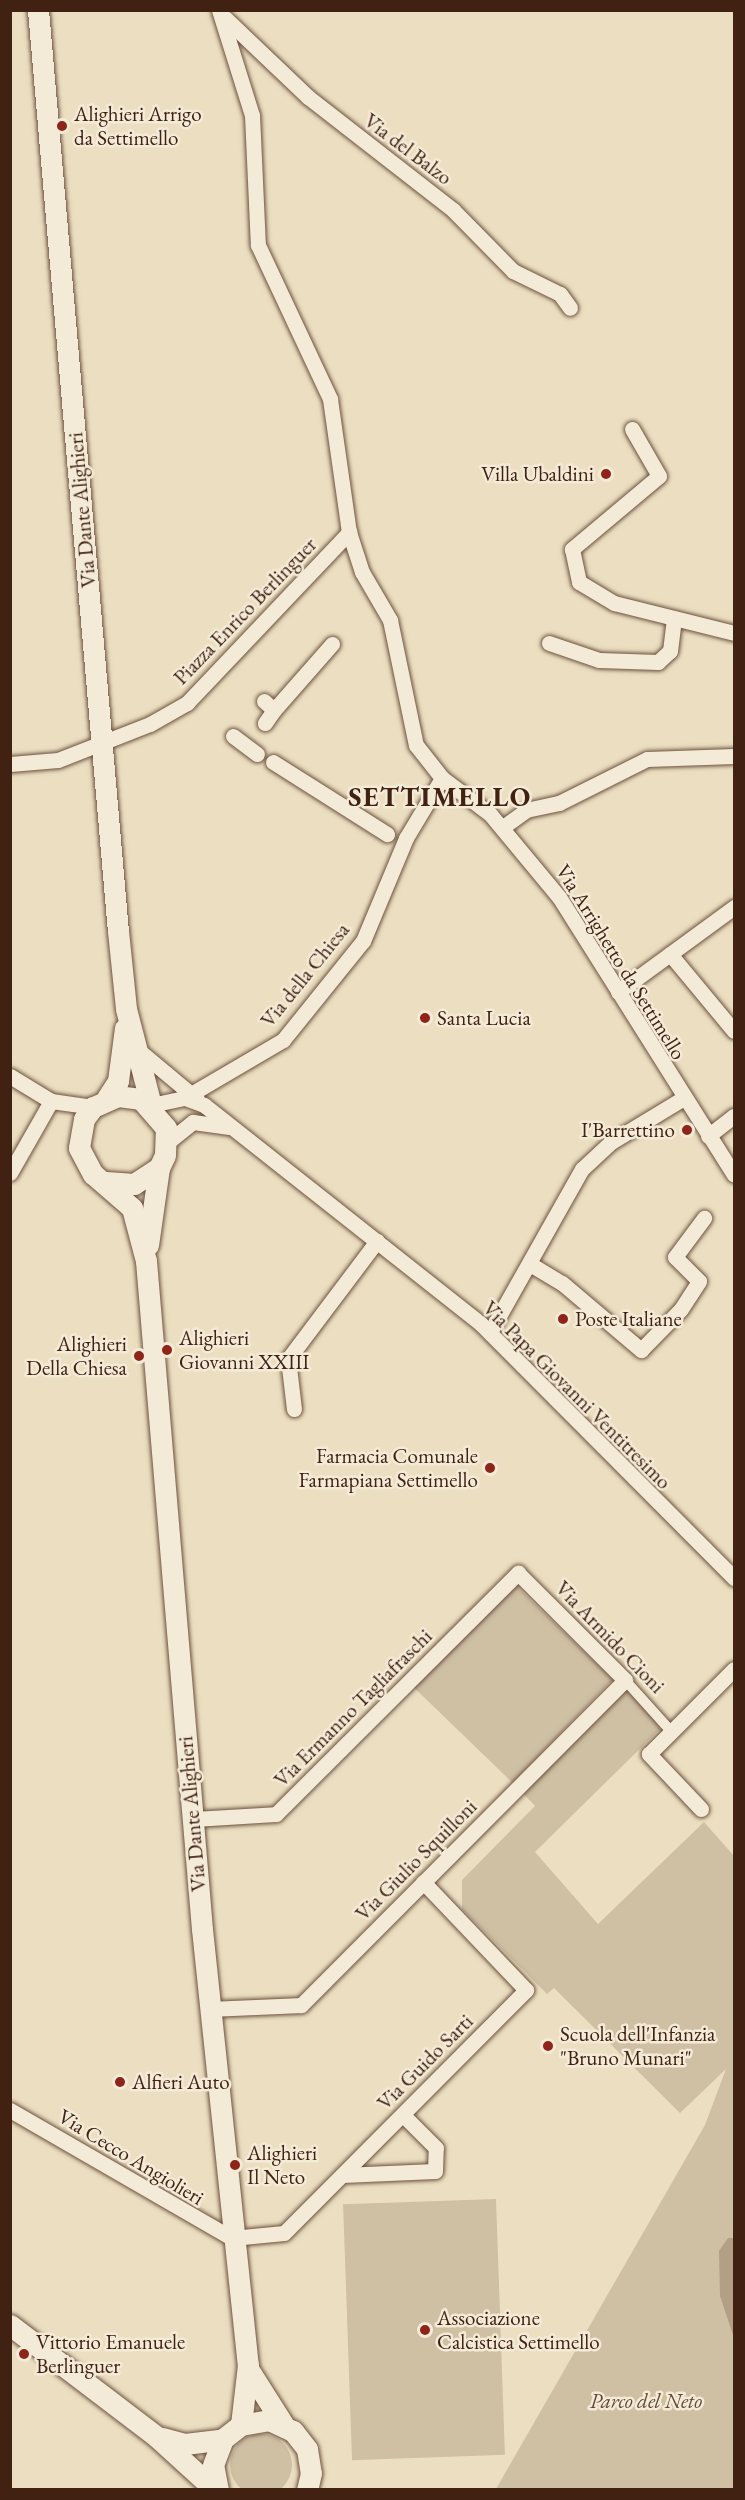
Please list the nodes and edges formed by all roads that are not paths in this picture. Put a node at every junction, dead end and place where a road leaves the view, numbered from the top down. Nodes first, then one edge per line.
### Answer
1 (38, 10) edge
2 (221, 13) edge
3 (570, 308) dead end
4 (632, 429) dead end
5 (349, 532) junction
6 (674, 618) junction
7 (735, 633) edge
8 (549, 643) dead end
9 (332, 644) dead end
10 (265, 723) dead end
11 (233, 736) dead end
12 (102, 743) junction
13 (258, 754) dead end
14 (735, 756) edge
15 (273, 762) dead end
16 (10, 764) edge
17 (442, 778) junction
18 (503, 827) junction
19 (396, 839) junction
20 (735, 907) edge
21 (670, 954) junction
22 (618, 992) junction
23 (126, 1009) junction
24 (735, 1031) edge
25 (137, 1049) junction
26 (10, 1076) edge
27 (191, 1094) junction
28 (682, 1099) junction
29 (51, 1101) junction
30 (100, 1103) junction
31 (151, 1105) junction
32 (204, 1105) junction
33 (735, 1116) edge
34 (244, 1136) junction
35 (708, 1136) junction
36 (168, 1142) junction
37 (159, 1168) junction
38 (10, 1173) edge
39 (735, 1175) edge
40 (106, 1182) junction
41 (704, 1218) dead end
42 (377, 1241) junction
43 (146, 1261) junction
44 (530, 1264) junction
45 (490, 1332) junction
46 (294, 1409) dead end
47 (518, 1573) joint
48 (735, 1578) edge
49 (735, 1669) edge
50 (625, 1680) junction
51 (670, 1730) junction
52 (701, 1809) dead end
53 (193, 1819) junction
54 (423, 1882) junction
55 (210, 2009) junction
56 (10, 2110) edge
57 (403, 2115) junction
58 (342, 2175) junction
59 (232, 2238) junction
60 (10, 2325) edge
61 (248, 2365) junction
62 (282, 2424) junction
63 (241, 2425) junction
64 (157, 2437) junction
65 (223, 2439) junction
66 (310, 2484) edge
67 (216, 2490) edge

1 - 12 main road, Via Dante Alighieri
2 - 3 street, Via del Balzo
2 - 5 street, Via Arrighetto da Settimello
4 - 6 street
5 - 12 street, Piazza Enrico Berlinguer
5 - 17 street, Via Arrighetto da Settimello
6 - 7 street
6 - 8 street
9 - 10 street
11 - 13 street
12 - 16 street, Piazza Enrico Berlinguer
12 - 23 main road, Via Dante Alighieri
14 - 18 street
15 - 19 street
17 - 18 street, Via Arrighetto da Settimello
17 - 19 street, Via della Chiesa
18 - 22 street, Via Arrighetto da Settimello
19 - 27 street, Via della Chiesa
20 - 21 street
21 - 22 street
21 - 24 street
22 - 28 street, Via Arrighetto da Settimello
23 - 25 main road, Via Dante Alighieri
23 - 30 main road, Via Dante Alighieri
25 - 27 street, Via Papa Giovanni Ventitresimo
25 - 31 main road, Via Dante Alighieri
26 - 29 street
27 - 32 street, Via Papa Giovanni Ventitresimo
28 - 35 street, Via Arrighetto da Settimello
28 - 44 street
29 - 30 street
29 - 38 street
30 - 31 main road
30 - 40 main road, Via Dante Alighieri
31 - 32 street, Via Papa Giovanni Ventitresimo
31 - 36 main road, Via Dante Alighieri
32 - 34 street, Via Papa Giovanni Ventitresimo
33 - 35 street
34 - 36 street, Via Papa Giovanni Ventitresimo
34 - 42 street, Via Papa Giovanni Ventitresimo
35 - 39 street, Via Arrighetto da Settimello
36 - 37 main road, Via Dante Alighieri
37 - 40 main road
37 - 43 main road, Via Dante Alighieri
40 - 43 main road, Via Dante Alighieri
41 - 44 street
42 - 45 street, Via Papa Giovanni Ventitresimo
42 - 46 street
43 - 53 main road, Via Dante Alighieri
44 - 45 street
45 - 48 street, Via Papa Giovanni Ventitresimo
47 - 50 street, Via Armido Cioni
47 - 53 street, Via Ermanno Tagliafraschi
49 - 51 street
50 - 51 street, Via Armido Cioni
50 - 54 street, Via Giulio Squilloni
51 - 52 street
53 - 55 main road, Via Dante Alighieri
54 - 55 street, Via Giulio Squilloni
54 - 57 street, Via Guido Sarti
55 - 59 main road, Via Dante Alighieri
56 - 59 street, Via Cecco Angiolieri
57 - 58 street, Via Guido Sarti
57 - 58 street
58 - 59 street, Via Guido Sarti
59 - 61 main road, Via Dante Alighieri
60 - 64 main road
61 - 62 main road, Via Dante Alighieri
61 - 63 main road, Via Dante Alighieri
62 - 63 main road
62 - 66 main road, Via Dante Alighieri
63 - 65 main road
64 - 65 main road
64 - 67 main road
65 - 67 main road

